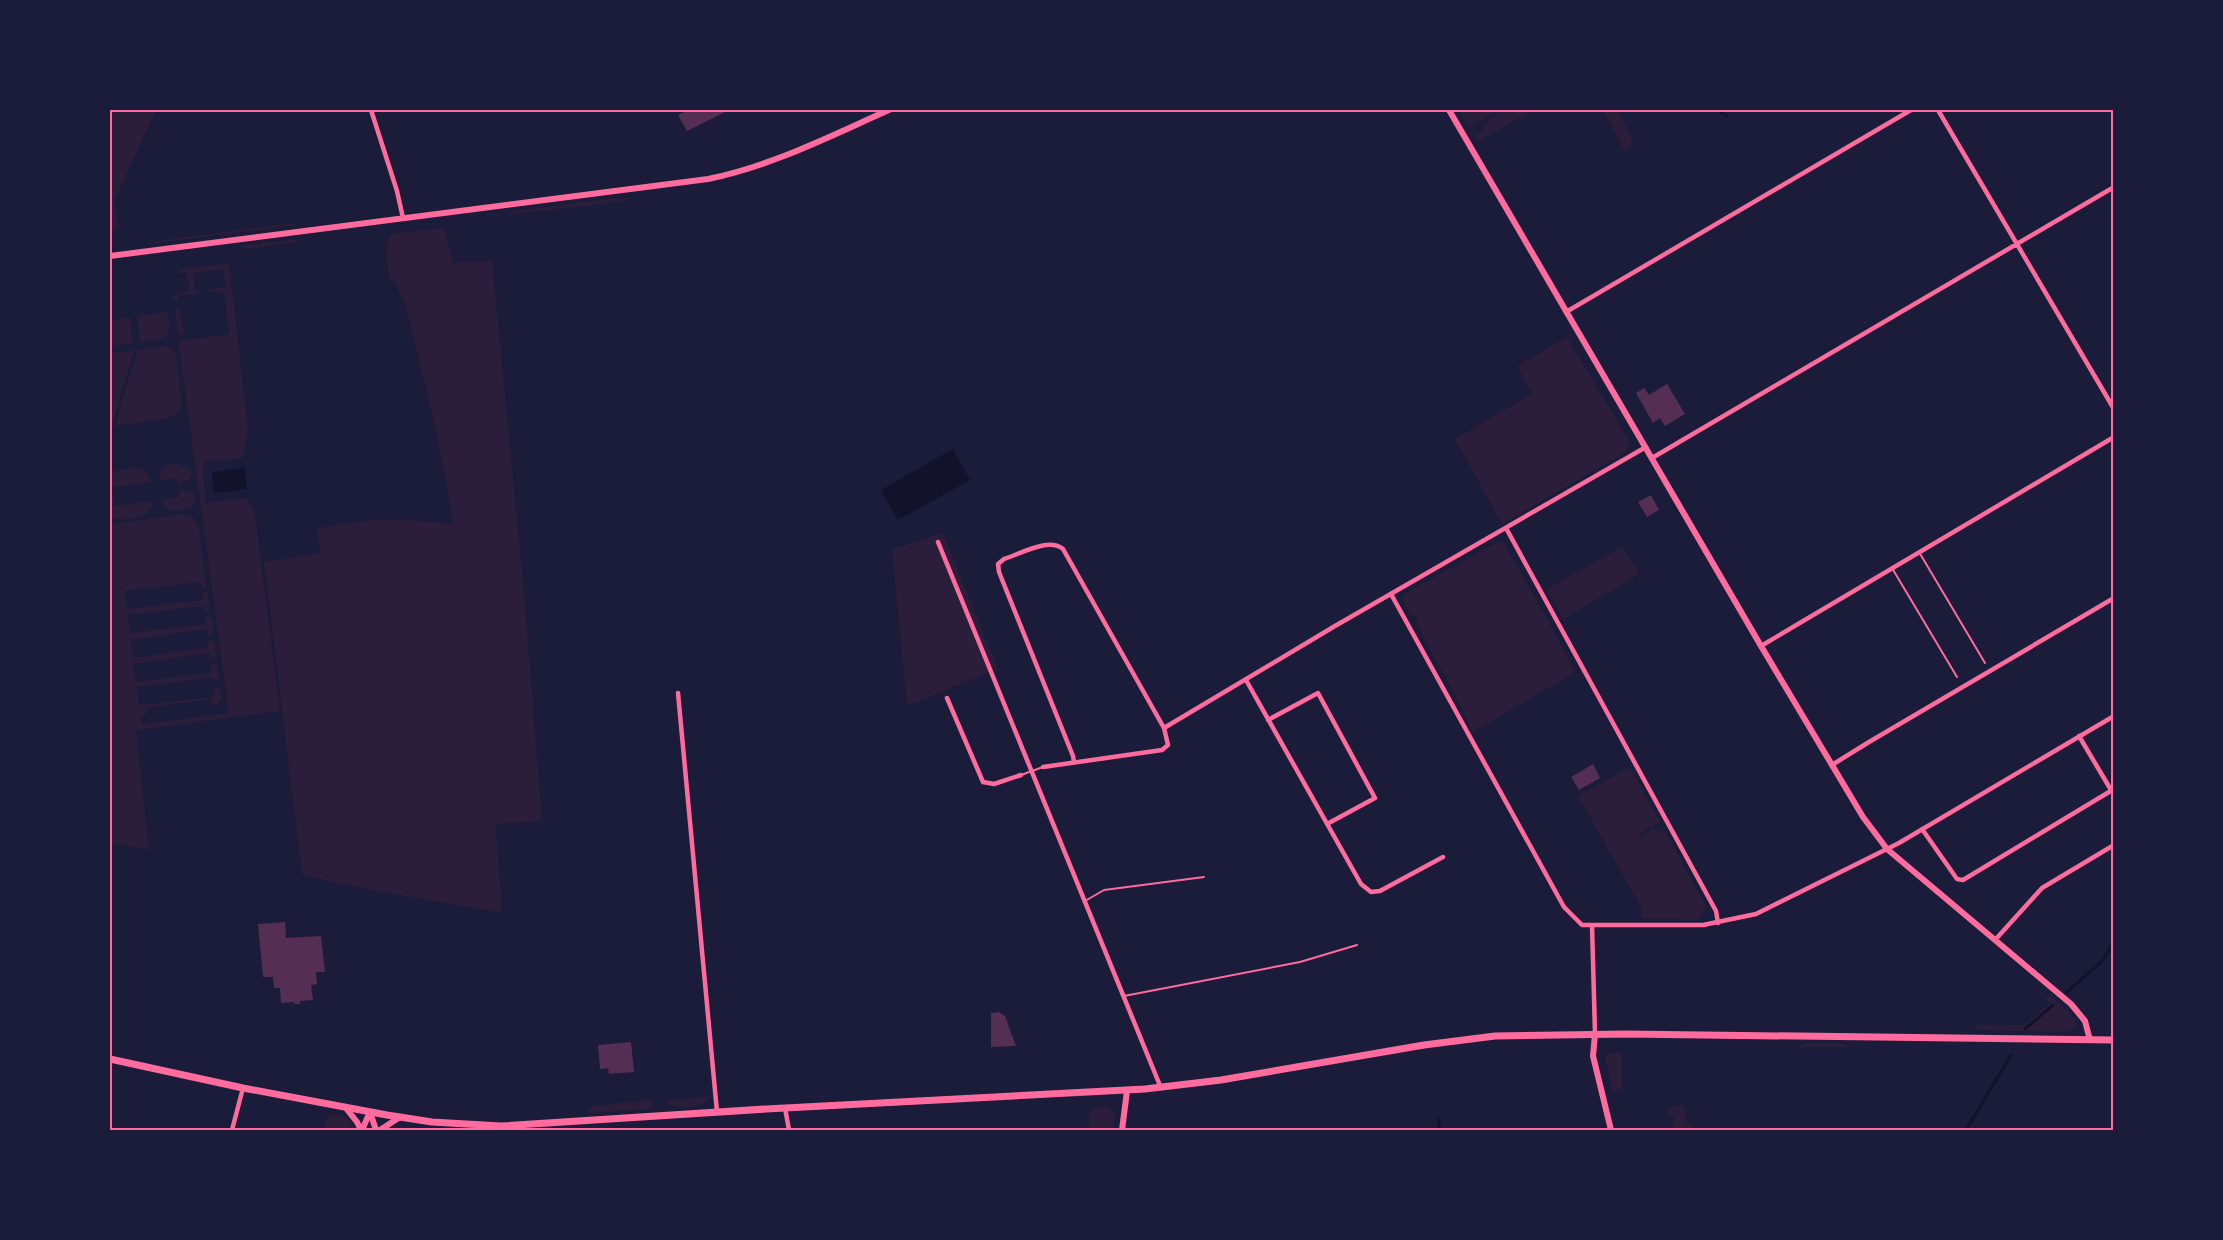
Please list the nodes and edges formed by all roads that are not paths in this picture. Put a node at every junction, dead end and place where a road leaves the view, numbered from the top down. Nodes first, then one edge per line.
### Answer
1 (371, 110) edge
2 (890, 110) edge
3 (1449, 110) edge
4 (1911, 110) edge
5 (1938, 110) edge
6 (2114, 187) edge
7 (403, 218) junction
8 (2016, 244) junction
9 (110, 256) edge
10 (1566, 312) junction
11 (2114, 409) edge
12 (2114, 437) edge
13 (1646, 447) junction
14 (1652, 458) junction
15 (1506, 528) junction
16 (938, 542) dead end
17 (1919, 552) junction
18 (1892, 568) junction
19 (1391, 594) junction
20 (2114, 598) edge
21 (1761, 646) junction
22 (1984, 663) dead end
23 (1957, 677) dead end
24 (1246, 680) junction
25 (678, 693) dead end
26 (947, 698) dead end
27 (2114, 716) edge
28 (1268, 720) junction
29 (1164, 728) junction
30 (2079, 736) junction
31 (1074, 762) junction
32 (1832, 765) junction
33 (1043, 767) joint
34 (1032, 772) junction
35 (1021, 775) joint
36 (2112, 789) edge
37 (1327, 824) junction
38 (1922, 829) junction
39 (2114, 845) edge
40 (1887, 849) junction
41 (1443, 857) dead end
42 (1204, 877) dead end
43 (1085, 901) junction
44 (1718, 922) junction
45 (1592, 925) junction
46 (1995, 940) junction
47 (1357, 945) dead end
48 (1124, 996) junction
49 (1595, 1034) junction
50 (2090, 1040) junction
51 (2114, 1040) edge
52 (110, 1059) edge
53 (243, 1088) junction
54 (1161, 1088) junction
55 (1127, 1090) junction
56 (345, 1107) junction
57 (785, 1108) junction
58 (370, 1112) junction
59 (717, 1112) junction
60 (400, 1117) junction
61 (232, 1131) edge
62 (361, 1131) edge
63 (378, 1131) edge
64 (789, 1131) edge
65 (1122, 1131) edge
66 (1611, 1131) edge

1 - 7 street
2 - 7 street
3 - 10 street
4 - 10 street
5 - 8 street
6 - 8 street
7 - 9 street
8 - 11 street
8 - 14 street
10 - 13 street
12 - 17 street
13 - 14 street
13 - 15 street
14 - 21 street
15 - 19 street
15 - 44 street
16 - 34 street
17 - 18 street
17 - 22 lane
18 - 21 street
18 - 23 lane
19 - 24 street
19 - 45 street
20 - 32 street
21 - 32 street
24 - 28 street
24 - 29 street
25 - 59 street
26 - 35 street
27 - 30 street
28 - 37 street
28 - 37 street
29 - 31 street
29 - 31 street
30 - 36 street
30 - 38 street
31 - 33 street
32 - 40 street
33 - 34 lane
34 - 35 lane
34 - 43 street
36 - 38 street
37 - 41 street
38 - 40 street
39 - 46 street
40 - 44 street
40 - 46 street
42 - 43 lane
43 - 48 street
44 - 45 street
45 - 49 street
46 - 50 street
47 - 48 lane
48 - 54 street
49 - 50 main road
49 - 54 main road
49 - 66 street
50 - 51 main road
52 - 53 main road
53 - 56 main road
53 - 61 street
54 - 55 main road
55 - 57 main road
55 - 65 street
56 - 58 main road
56 - 62 street
57 - 59 main road
57 - 64 street
58 - 60 main road
58 - 62 street
58 - 63 street
59 - 60 main road
60 - 63 street

